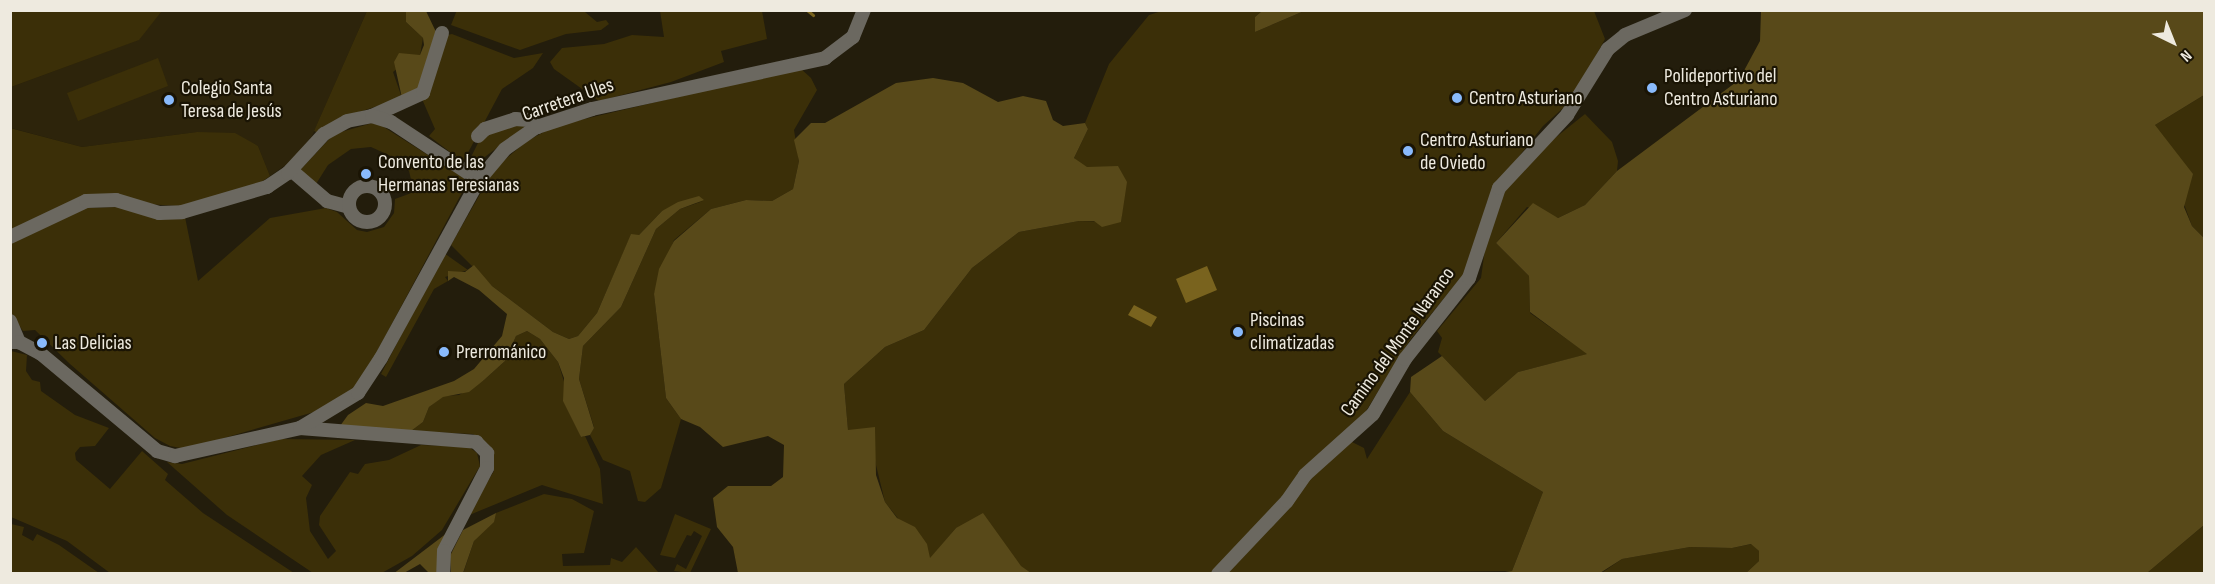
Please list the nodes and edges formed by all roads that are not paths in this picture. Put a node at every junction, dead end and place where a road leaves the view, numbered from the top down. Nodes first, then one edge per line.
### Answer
1 (864, 10) edge
2 (1685, 10) edge
3 (442, 33) dead end
4 (372, 116) junction
5 (537, 127) junction
6 (478, 136) dead end
7 (291, 170) junction
8 (479, 180) junction
9 (349, 207) dead end
10 (10, 237) edge
11 (10, 321) edge
12 (15, 342) edge
13 (300, 428) junction
14 (443, 573) edge
15 (1218, 573) edge

1 - 5 street, Carretera Ules
2 - 15 street, Camino del Monte Naranco
3 - 4 street
4 - 7 street
4 - 8 street
5 - 6 street
5 - 8 street, Carretera Ules
7 - 9 street
7 - 10 street
8 - 13 street, Carretera Ules
11 - 12 street
12 - 13 street
13 - 14 street

